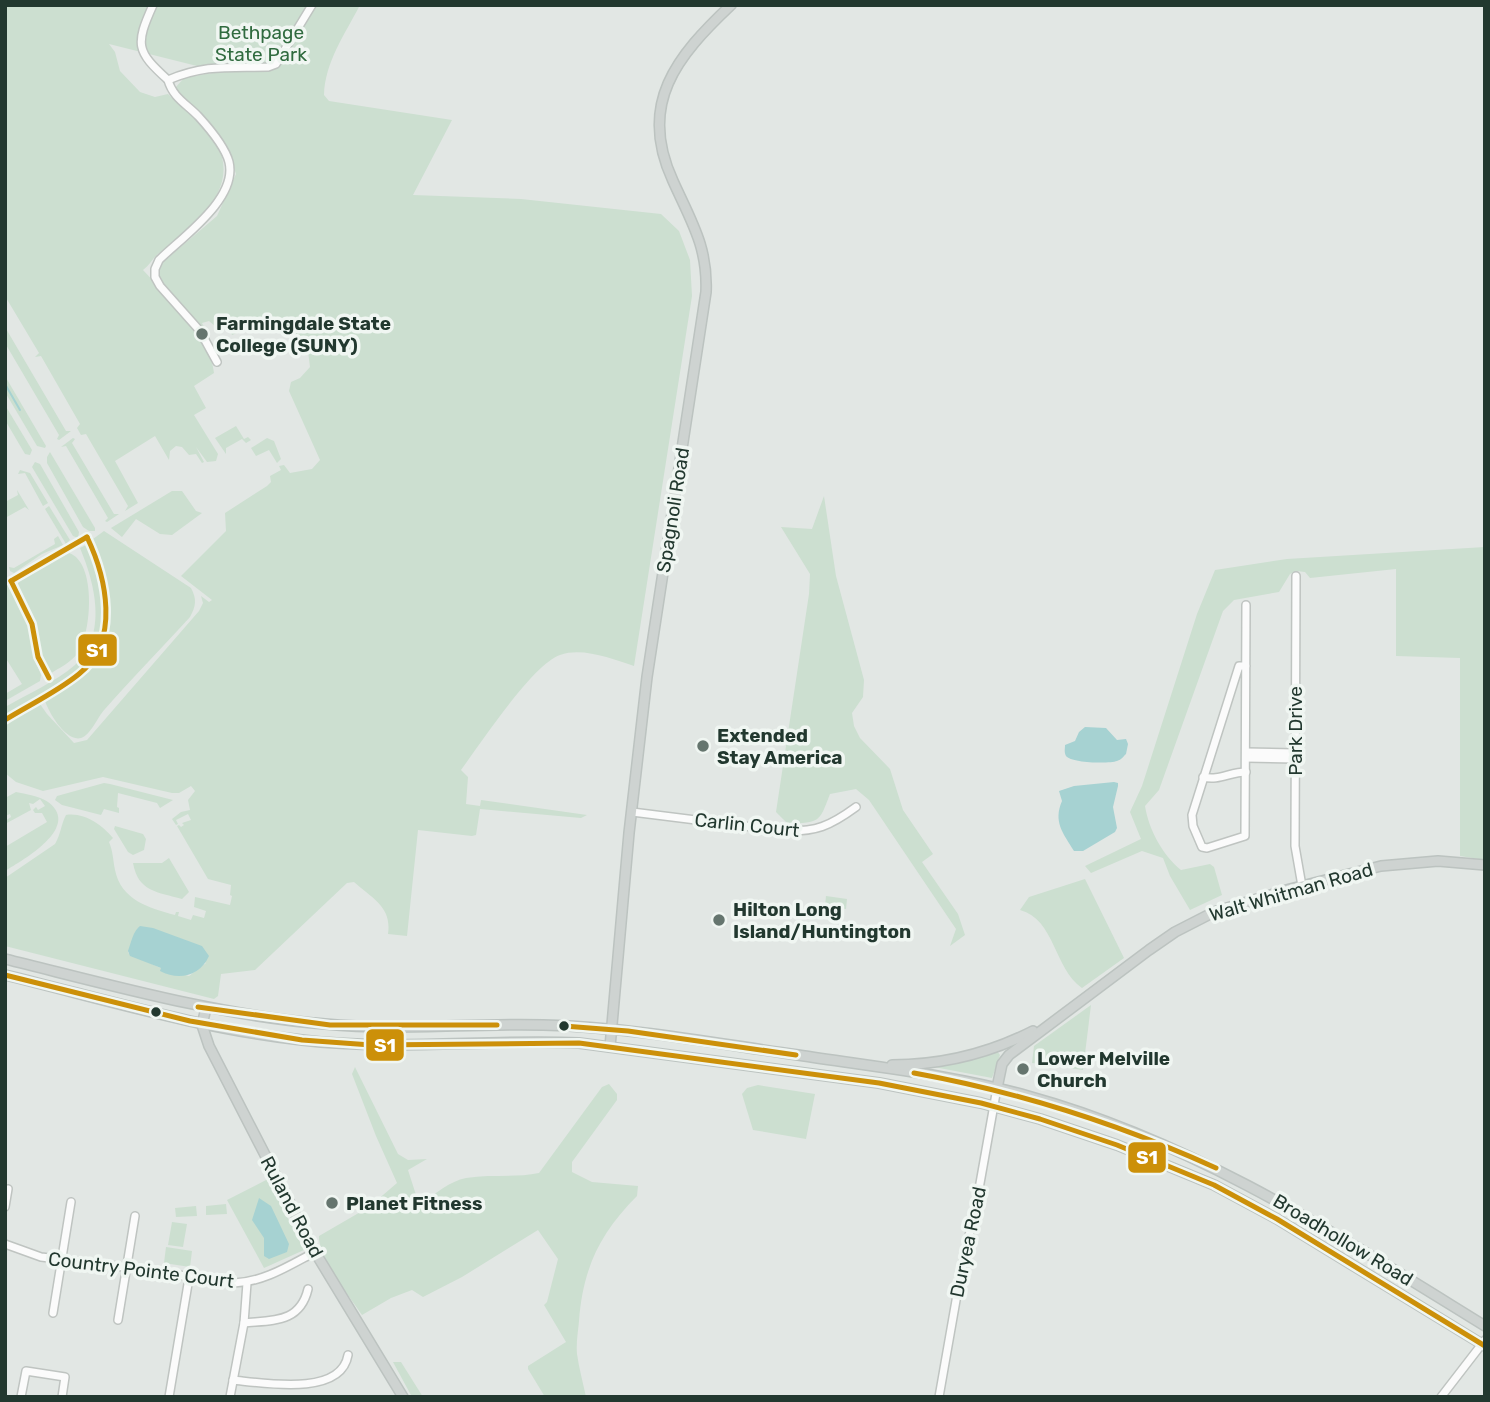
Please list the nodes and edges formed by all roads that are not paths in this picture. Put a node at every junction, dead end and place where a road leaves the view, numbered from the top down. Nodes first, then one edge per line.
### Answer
1 (153, 5) edge
2 (312, 5) edge
3 (732, 5) edge
4 (168, 80) junction
5 (217, 362) dead end
6 (1296, 576) dead end
7 (1246, 605) dead end
8 (1246, 666) junction
9 (1246, 755) junction
10 (1295, 756) junction
11 (1246, 772) junction
12 (1203, 777) junction
13 (856, 807) dead end
14 (632, 812) junction
15 (1485, 865) edge
16 (1303, 886) junction
17 (5, 959) edge
18 (5, 975) edge
19 (206, 1008) junction
20 (202, 1025) junction
21 (1045, 1027) junction
22 (612, 1029) junction
23 (610, 1046) junction
24 (861, 1065) junction
25 (997, 1088) junction
26 (994, 1107) junction
27 (8, 1189) dead end
28 (71, 1202) dead end
29 (5, 1207) edge
30 (135, 1216) dead end
31 (5, 1244) edge
32 (315, 1252) junction
33 (61, 1260) junction
34 (126, 1267) junction
35 (189, 1278) junction
36 (247, 1283) junction
37 (308, 1289) dead end
38 (53, 1313) dead end
39 (118, 1320) dead end
40 (244, 1323) junction
41 (1485, 1326) edge
42 (1484, 1343) edge
43 (348, 1355) dead end
44 (233, 1380) junction
45 (21, 1397) edge
46 (62, 1397) edge
47 (169, 1397) edge
48 (230, 1397) edge
49 (403, 1397) edge
50 (939, 1397) edge
51 (1441, 1397) edge

1 - 4 street
2 - 4 street
3 - 14 main road, Spagnoli Road
4 - 5 street
6 - 10 street, Park Drive
7 - 8 street
8 - 9 street
8 - 12 street
9 - 10 street
9 - 11 street
10 - 16 street, Park Drive
11 - 12 street
11 - 12 street
13 - 14 street, Carlin Court
14 - 22 main road, Spagnoli Road
15 - 16 main road, Walt Whitman Road
16 - 21 main road, Walt Whitman Road
17 - 19 main road, Broadhollow Road
18 - 20 main road, Broadhollow Road
19 - 20 main road
19 - 22 main road, Broadhollow Road
20 - 23 main road, Broadhollow Road
20 - 32 main road, Ruland Road
21 - 24 main road
21 - 25 main road, Walt Whitman Road
22 - 23 main road, Spagnoli Road
22 - 24 main road, Broadhollow Road
23 - 26 main road, Broadhollow Road
24 - 25 main road, Broadhollow Road
25 - 26 street, Duryea Road
25 - 41 main road, Broadhollow Road
26 - 42 main road, Broadhollow Road
26 - 50 street, Duryea Road
27 - 29 street
28 - 33 street
30 - 34 street
31 - 33 street, Country Pointe Court
32 - 36 street, Country Pointe Court
32 - 49 main road, Ruland Road
33 - 34 street, Country Pointe Court
33 - 38 street
34 - 35 street, Country Pointe Court
34 - 39 street
35 - 36 street, Country Pointe Court
35 - 47 street
36 - 40 street
37 - 40 street
40 - 44 street
42 - 51 street
43 - 44 street
44 - 48 street
45 - 46 street

